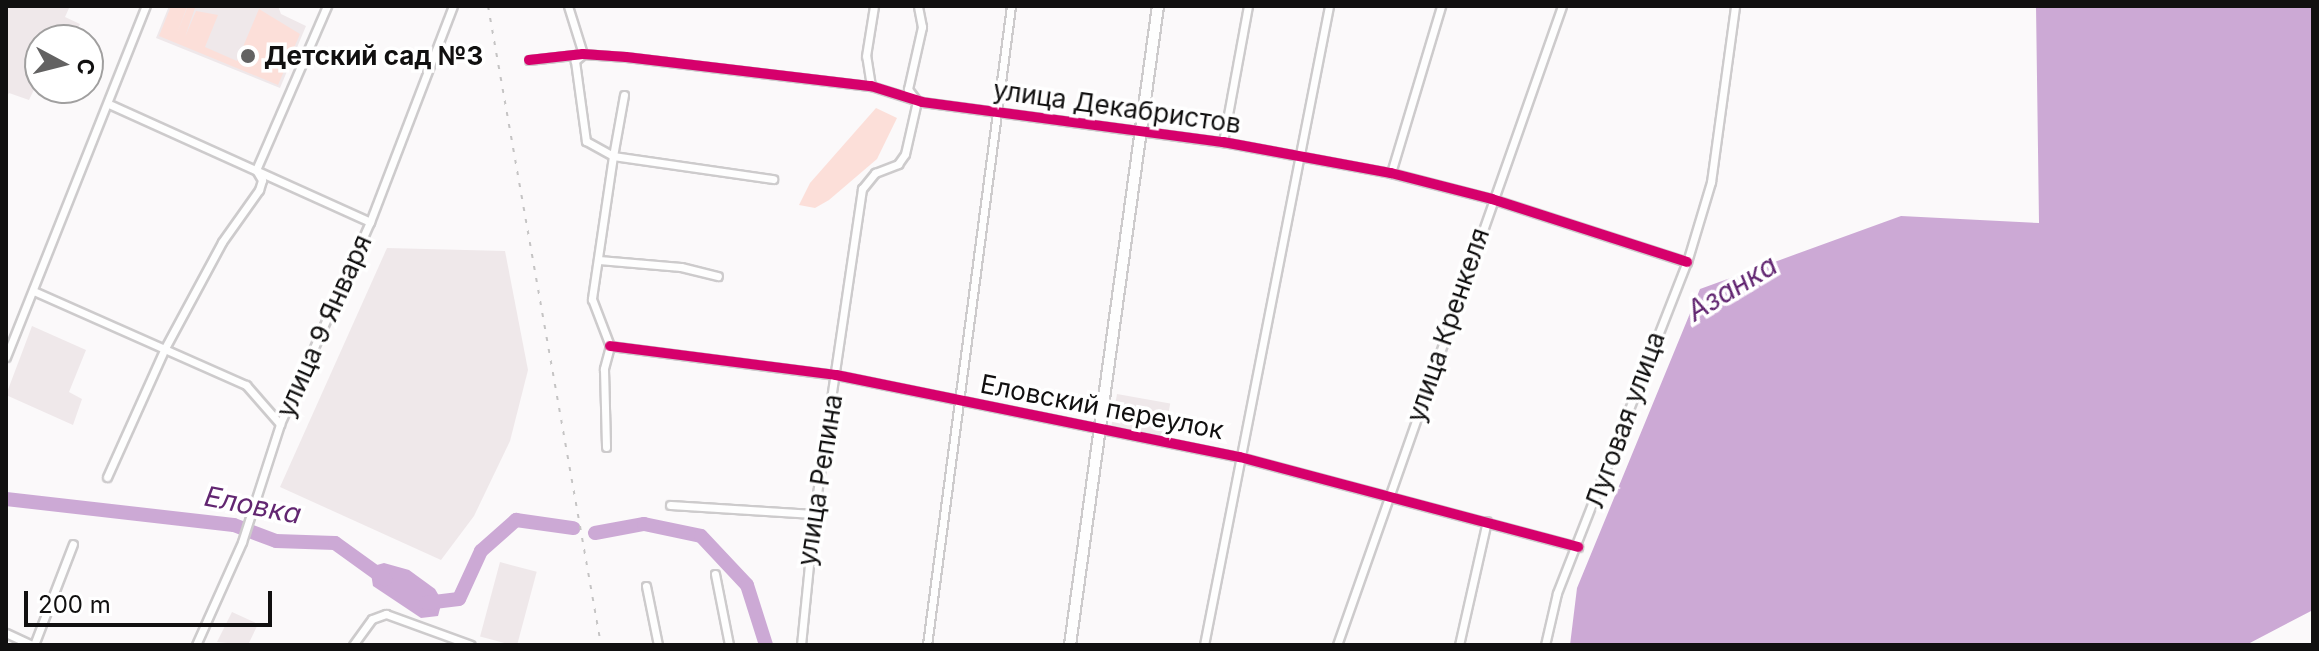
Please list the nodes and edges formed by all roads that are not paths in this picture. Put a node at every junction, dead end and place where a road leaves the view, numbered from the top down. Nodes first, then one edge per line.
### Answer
1 (146, 6) edge
2 (327, 6) edge
3 (453, 6) edge
4 (568, 6) edge
5 (874, 6) edge
6 (917, 6) edge
7 (1011, 6) edge
8 (1158, 6) edge
9 (1248, 6) edge
10 (1329, 6) edge
11 (1441, 6) edge
12 (1562, 6) edge
13 (1735, 6) edge
14 (583, 54) junction
15 (529, 60) dead end
16 (871, 86) junction
17 (624, 95) dead end
18 (917, 101) junction
19 (111, 105) junction
20 (998, 112) junction
21 (1141, 130) junction
22 (1223, 142) junction
23 (613, 156) junction
24 (1300, 159) junction
25 (256, 170) junction
26 (1391, 173) junction
27 (773, 179) dead end
28 (1492, 199) junction
29 (370, 222) junction
30 (599, 260) junction
31 (1687, 262) junction
32 (718, 276) dead end
33 (36, 292) junction
34 (610, 346) junction
35 (165, 348) junction
36 (6, 357) edge
37 (836, 375) junction
38 (961, 401) junction
39 (280, 424) junction
40 (1099, 432) junction
41 (606, 447) dead end
42 (1240, 457) junction
43 (107, 477) dead end
44 (1390, 493) junction
45 (670, 505) dead end
46 (814, 514) junction
47 (1487, 521) junction
48 (73, 544) dead end
49 (1578, 547) junction
50 (715, 574) dead end
51 (646, 586) dead end
52 (6, 633) edge
53 (33, 645) edge
54 (196, 645) edge
55 (353, 645) edge
56 (471, 645) edge
57 (658, 645) edge
58 (729, 645) edge
59 (801, 645) edge
60 (927, 645) edge
61 (1070, 645) edge
62 (1204, 645) edge
63 (1337, 645) edge
64 (1459, 645) edge
65 (1545, 645) edge

1 - 19 street
2 - 25 street
3 - 29 street, улица 9 Января
4 - 14 street
5 - 16 street
6 - 18 street, улица Репина
7 - 20 street
8 - 21 main road
9 - 22 street
10 - 24 street
11 - 26 street
12 - 28 street, улица Кренкеля
13 - 31 street, Луговая улица
14 - 15 street, улица Декабристов
14 - 16 street, улица Декабристов
14 - 23 street
16 - 18 street, улица Декабристов
17 - 23 street
18 - 20 street, улица Декабристов
18 - 37 street, улица Репина
19 - 25 street
19 - 33 street
20 - 21 street, улица Декабристов
20 - 38 street
21 - 22 street, улица Декабристов
21 - 40 main road
22 - 24 street, улица Декабристов
23 - 27 street
23 - 30 street
24 - 26 street, улица Декабристов
24 - 42 street
25 - 29 street
25 - 35 street
26 - 28 street, улица Декабристов
28 - 31 street, улица Декабристов
28 - 44 street, улица Кренкеля
29 - 39 street, улица 9 Января
30 - 32 street
30 - 34 street
31 - 49 street, Луговая улица
33 - 35 street
33 - 36 street
34 - 37 street, Еловский переулок
34 - 41 street
35 - 39 street
35 - 43 street
37 - 38 street, Еловский переулок
37 - 46 street, улица Репина
38 - 40 street, Еловский переулок
38 - 60 street
39 - 54 street, улица 9 Января
40 - 42 street, Еловский переулок
40 - 61 main road
42 - 44 street, Еловский переулок
42 - 62 street
44 - 47 street, Еловский переулок
44 - 63 street, улица Кренкеля
45 - 46 street
46 - 59 street, улица Репина
47 - 49 street, Еловский переулок
47 - 64 street
48 - 53 street
49 - 65 street, Луговая улица
50 - 58 street
51 - 57 street
52 - 53 street
55 - 56 street

